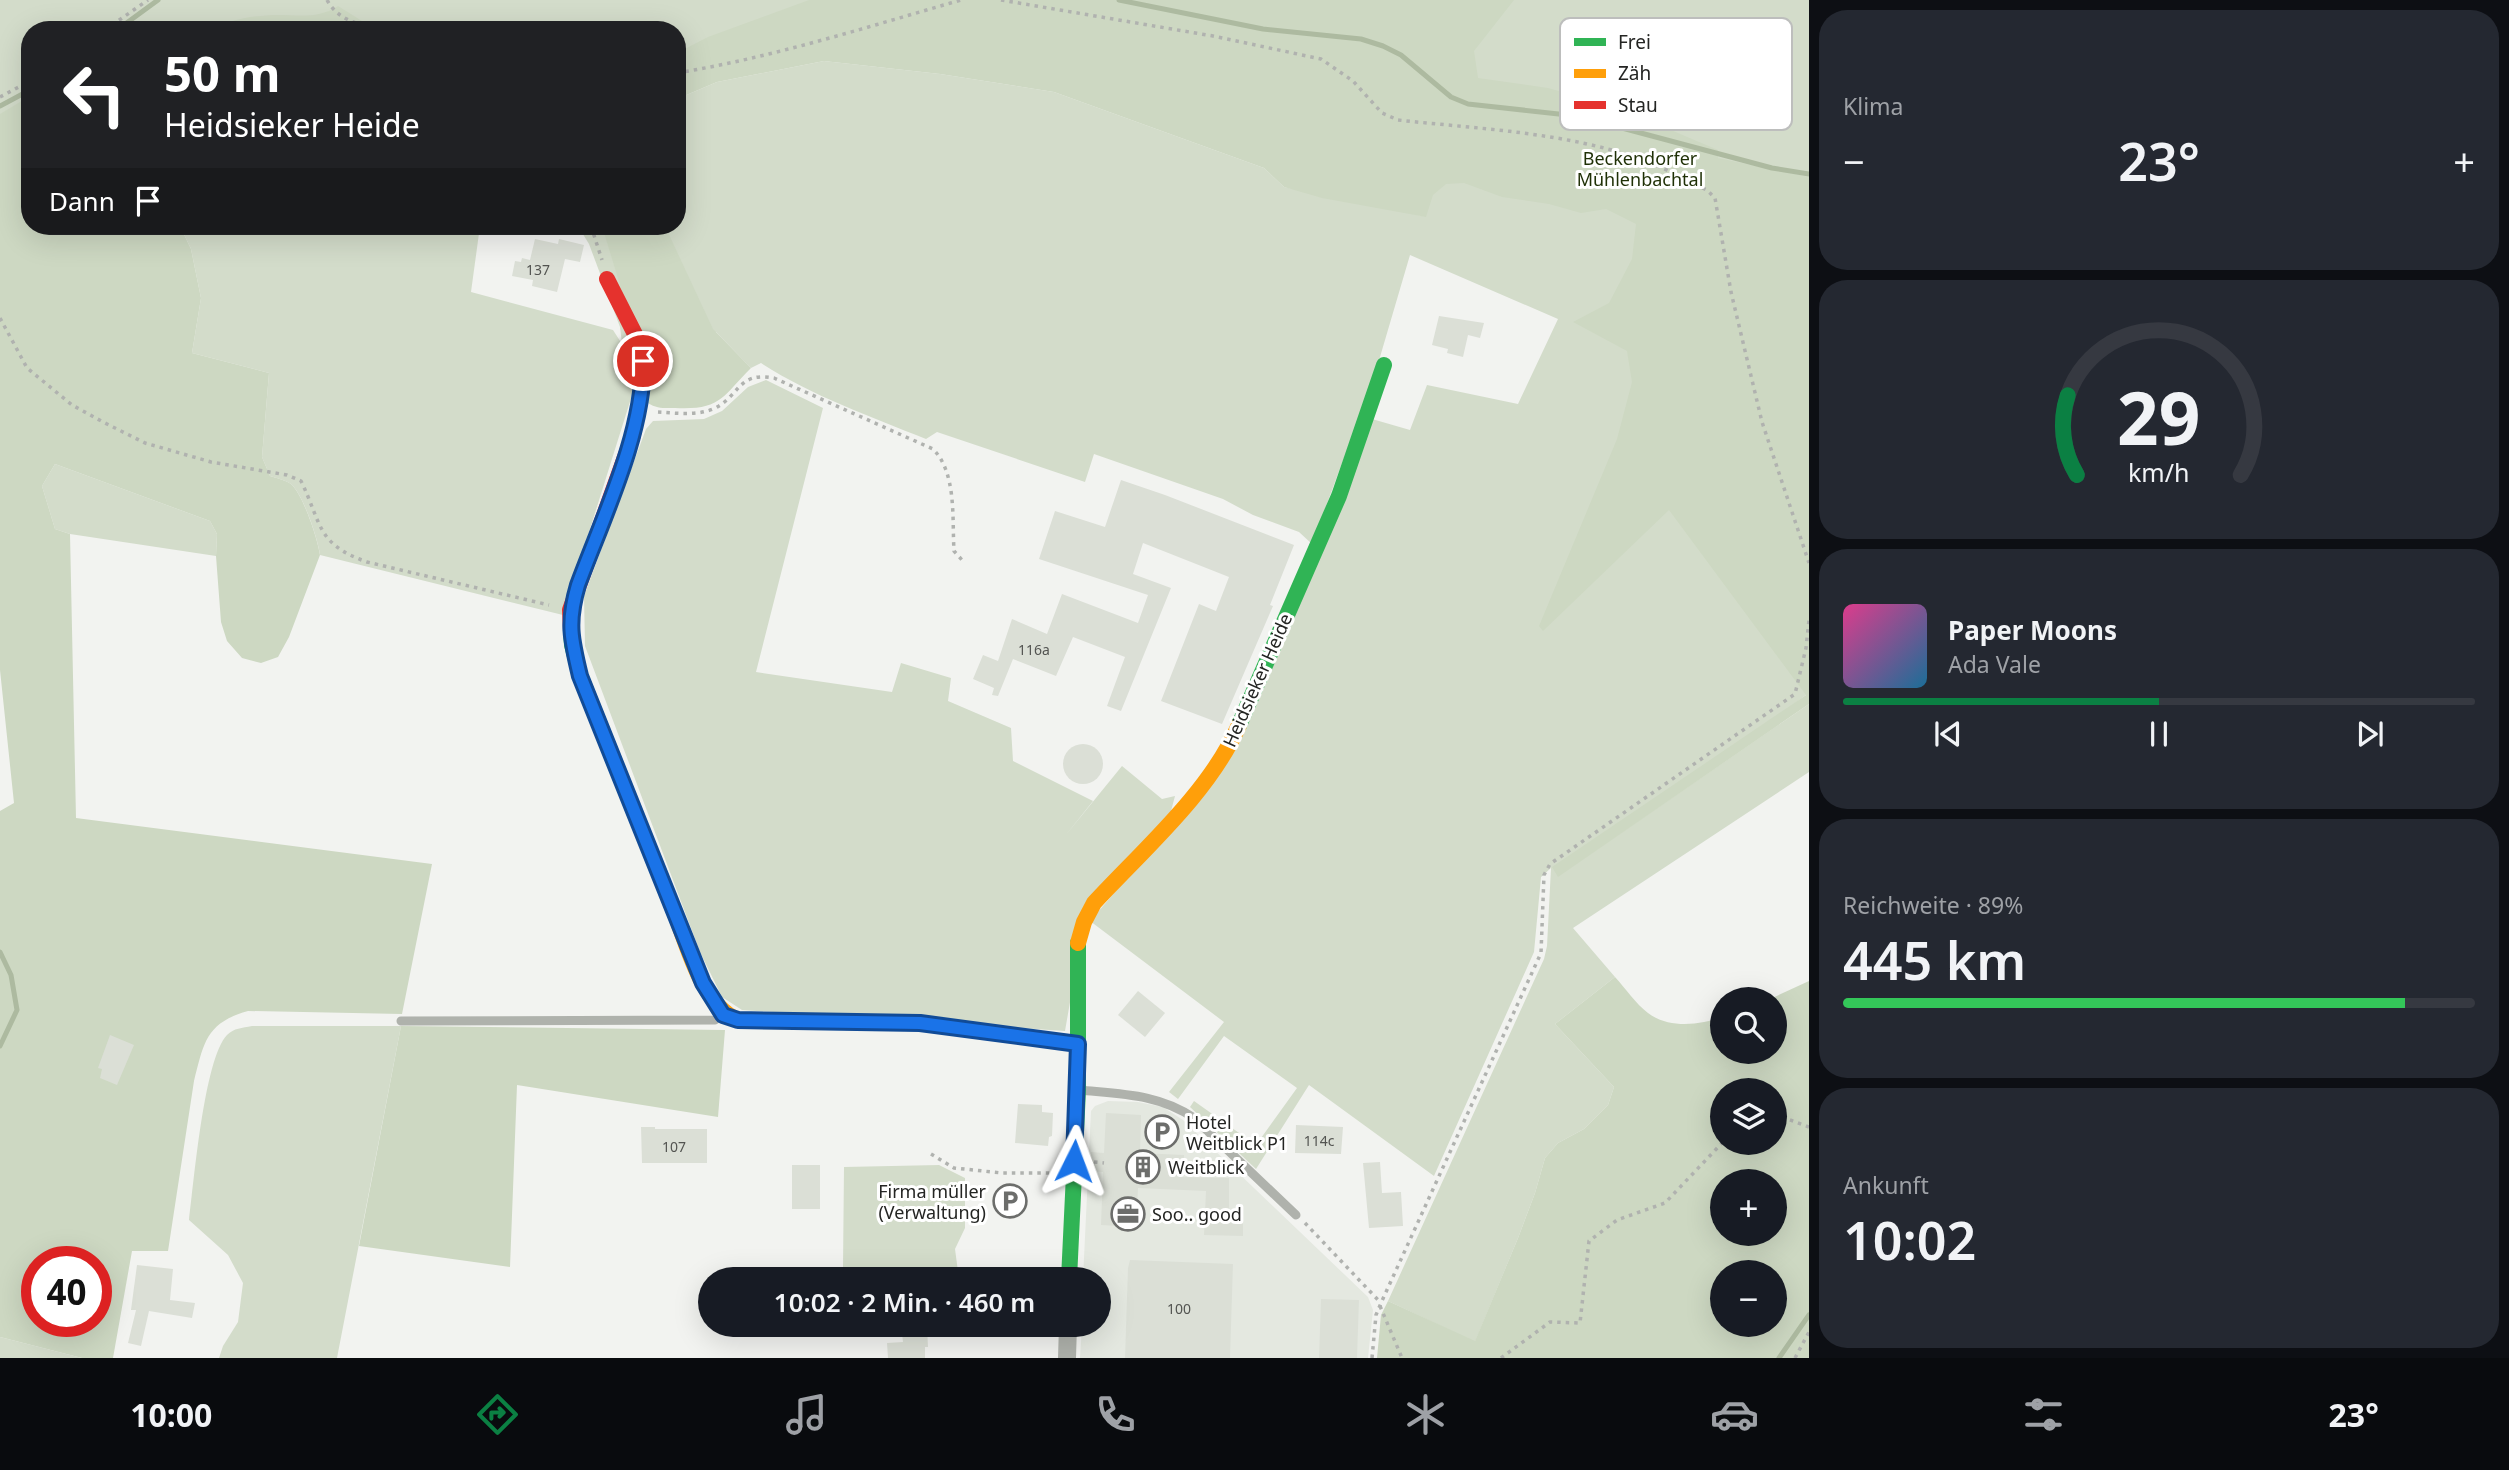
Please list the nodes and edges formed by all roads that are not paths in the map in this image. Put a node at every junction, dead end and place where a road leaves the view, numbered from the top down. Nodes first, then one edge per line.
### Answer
1 (607, 279) road end
2 (1384, 365) dead end
3 (723, 1015) junction
4 (401, 1021) dead end
5 (1078, 1044) junction
6 (1078, 1090) junction
7 (1296, 1214) road end
8 (1070, 1267) edge
9 (1067, 1337) edge
10 (1066, 1358) edge

1 - 3 street
2 - 5 street, Heidsieker Heide
3 - 4 lane
3 - 5 street
5 - 6 street, Heidsieker Heide
6 - 7 lane
6 - 8 street, Heidsieker Heide
9 - 10 street

